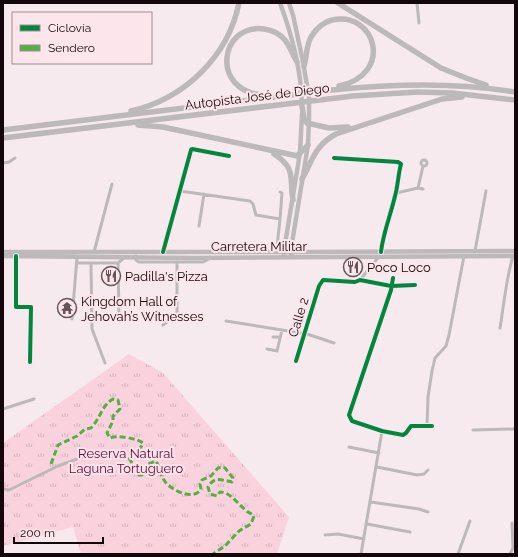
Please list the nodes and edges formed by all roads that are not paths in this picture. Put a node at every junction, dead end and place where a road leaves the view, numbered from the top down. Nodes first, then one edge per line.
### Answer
1 (239, 3) edge
2 (280, 3) edge
3 (289, 3) edge
4 (338, 3) edge
5 (417, 3) edge
6 (419, 23) dead end
7 (297, 62) junction
8 (304, 66) junction
9 (332, 90) junction
10 (504, 90) junction
11 (515, 92) edge
12 (279, 96) junction
13 (497, 97) junction
14 (515, 100) edge
15 (302, 106) junction
16 (117, 116) junction
17 (122, 124) junction
18 (309, 124) junction
19 (356, 127) junction
20 (3, 130) edge
21 (3, 138) edge
22 (308, 145) junction
23 (270, 151) junction
24 (300, 153) junction
25 (229, 156) dead end
26 (16, 158) dead end
27 (334, 158) dead end
28 (3, 163) edge
29 (423, 166) dead end
30 (302, 179) junction
31 (112, 184) dead end
32 (418, 188) junction
33 (423, 189) dead end
34 (486, 190) dead end
35 (180, 191) junction
36 (280, 192) dead end
37 (396, 193) junction
38 (204, 194) junction
39 (292, 200) junction
40 (280, 219) junction
41 (199, 226) dead end
42 (277, 247) dead end
43 (475, 251) junction
44 (3, 252) edge
45 (94, 252) junction
46 (163, 252) junction
47 (382, 254) junction
48 (515, 254) edge
49 (284, 255) junction
50 (291, 255) junction
51 (3, 256) edge
52 (16, 256) junction
53 (77, 256) junction
54 (126, 256) junction
55 (136, 256) junction
56 (464, 256) junction
57 (211, 258) junction
58 (177, 262) junction
59 (77, 263) junction
60 (91, 263) junction
61 (118, 263) junction
62 (393, 278) dead end
63 (360, 280) junction
64 (415, 285) dead end
65 (392, 286) junction
66 (119, 316) dead end
67 (72, 319) dead end
68 (226, 321) dead end
69 (163, 325) dead end
70 (500, 328) dead end
71 (282, 330) junction
72 (303, 333) junction
73 (273, 337) dead end
74 (280, 337) junction
75 (334, 343) dead end
76 (267, 349) dead end
77 (296, 361) dead end
78 (30, 362) dead end
79 (104, 363) dead end
80 (34, 399) dead end
81 (3, 409) edge
82 (515, 429) edge
83 (473, 430) dead end
84 (382, 431) junction
85 (349, 447) dead end
86 (96, 452) dead end
87 (379, 452) junction
88 (377, 467) junction
89 (428, 470) dead end
90 (3, 489) edge
91 (371, 502) junction
92 (428, 512) dead end
93 (470, 521) dead end
94 (512, 523) dead end
95 (367, 524) junction
96 (410, 532) dead end
97 (325, 535) dead end
98 (364, 539) junction
99 (514, 547) edge
100 (361, 554) edge
101 (458, 554) edge
102 (510, 554) edge

1 - 16 highway
2 - 7 main road
3 - 8 main road
4 - 10 highway
5 - 6 street
7 - 12 highway
7 - 15 main road
8 - 9 highway
8 - 18 main road
9 - 10 highway, Autopista José de Diego
9 - 12 highway, Autopista José de Diego
10 - 11 highway, Autopista José de Diego
12 - 16 highway, Autopista José de Diego
13 - 14 highway, Autopista José de Diego
13 - 17 highway, Autopista José de Diego
13 - 19 highway
15 - 18 highway
15 - 24 main road
16 - 20 highway, Autopista José de Diego
17 - 21 highway, Autopista José de Diego
17 - 23 highway
18 - 19 highway
18 - 22 main road
19 - 30 highway
22 - 24 highway
22 - 30 main road
23 - 24 highway
23 - 39 highway
24 - 39 main road
25 - 35 street
26 - 28 street
27 - 37 street
29 - 32 street
30 - 50 main road
31 - 45 street
32 - 33 street
32 - 37 street
34 - 43 street
35 - 38 street
35 - 46 street
36 - 40 street
37 - 47 street
38 - 40 street
38 - 41 street
39 - 49 main road
40 - 42 street
43 - 47 main road, Carretera Militar
43 - 48 main road, Carretera Militar
44 - 45 main road, Carretera Militar
45 - 46 main road, Carretera Militar
46 - 49 main road, Carretera Militar
47 - 50 main road, Carretera Militar
47 - 56 main road, Carretera Militar
47 - 63 street
48 - 56 main road, Carretera Militar
48 - 70 street
49 - 50 main road, Carretera Militar
49 - 57 main road, Carretera Militar
51 - 52 main road, Carretera Militar
52 - 53 main road, Carretera Militar
52 - 78 street
53 - 54 main road, Carretera Militar
53 - 59 street
54 - 55 main road, Carretera Militar
54 - 61 street
55 - 57 main road, Carretera Militar
55 - 58 street
56 - 84 street
57 - 58 street
58 - 69 street
59 - 60 street
59 - 67 street
60 - 61 street
60 - 79 street
61 - 66 street
62 - 65 street
63 - 65 street
63 - 72 street, Calle 2
64 - 65 street
65 - 84 street
68 - 71 street
71 - 72 street
71 - 74 street
72 - 75 street
72 - 77 street, Calle 2
73 - 74 street
74 - 76 street
80 - 81 street
82 - 83 street
84 - 87 street
85 - 87 street
86 - 90 street
87 - 88 street
88 - 89 street
88 - 91 street
91 - 92 street
91 - 95 street
93 - 101 street
94 - 99 street
95 - 96 street
95 - 98 street
97 - 98 street
98 - 100 street
99 - 102 street

